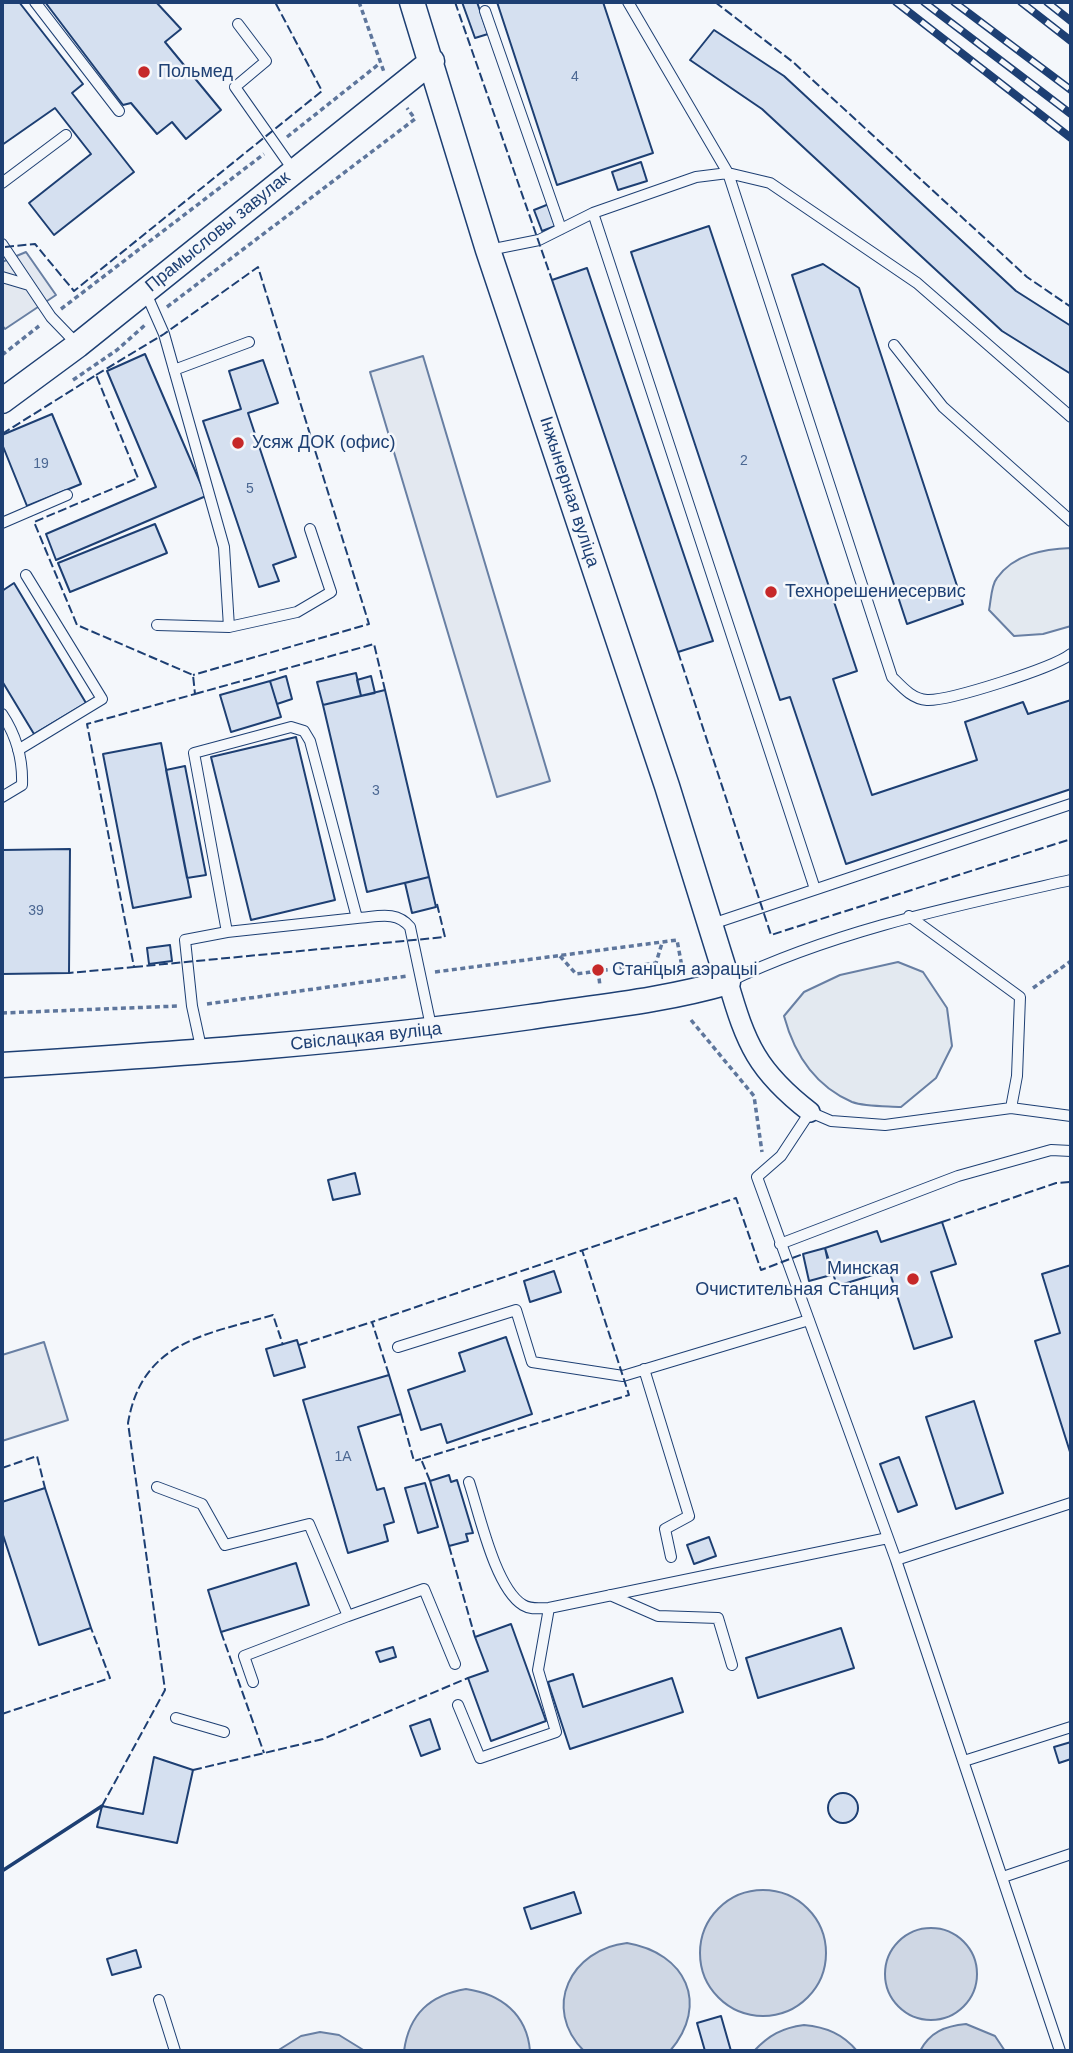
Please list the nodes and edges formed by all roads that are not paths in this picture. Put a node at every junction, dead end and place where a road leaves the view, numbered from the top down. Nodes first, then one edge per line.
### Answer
1 (35, 2) edge
2 (412, 2) edge
3 (628, 2) edge
4 (485, 11) dead end
5 (238, 24) dead end
6 (432, 61) junction
7 (119, 111) dead end
8 (66, 135) dead end
9 (295, 172) junction
10 (728, 173) junction
11 (2, 183) edge
12 (593, 213) junction
13 (561, 229) junction
14 (2, 244) edge
15 (488, 250) junction
16 (2, 277) edge
17 (30, 286) junction
18 (144, 291) junction
19 (249, 342) dead end
20 (78, 345) junction
21 (894, 345) dead end
22 (174, 370) junction
23 (2, 401) edge
24 (1071, 417) edge
25 (67, 495) dead end
26 (1071, 521) edge
27 (2, 523) edge
28 (310, 529) dead end
29 (26, 575) dead end
30 (158, 625) dead end
31 (229, 627) junction
32 (1071, 654) edge
33 (2, 714) edge
34 (18, 750) junction
35 (2, 797) edge
36 (1071, 804) edge
37 (1071, 880) edge
38 (815, 889) junction
39 (909, 916) junction
40 (357, 918) junction
41 (712, 924) junction
42 (227, 932) junction
43 (728, 982) junction
44 (433, 1031) junction
45 (202, 1052) junction
46 (2, 1065) edge
47 (1011, 1108) junction
48 (810, 1112) junction
49 (1071, 1116) edge
50 (1071, 1152) edge
51 (780, 1244) junction
52 (809, 1320) junction
53 (398, 1348) dead end
54 (645, 1369) junction
55 (469, 1482) dead end
56 (157, 1488) dead end
57 (1071, 1503) edge
58 (888, 1538) junction
59 (671, 1558) dead end
60 (896, 1560) junction
61 (610, 1595) junction
62 (549, 1608) junction
63 (348, 1616) junction
64 (455, 1664) dead end
65 (732, 1665) dead end
66 (253, 1682) dead end
67 (458, 1705) dead end
68 (177, 1718) dead end
69 (1070, 1727) edge
70 (224, 1732) dead end
71 (964, 1760) junction
72 (1071, 1854) edge
73 (1003, 1877) junction
74 (159, 2000) dead end
75 (175, 2051) edge
76 (1060, 2051) edge

1 - 7 lane
2 - 6 street, Інжынерная вуліца
3 - 10 lane
4 - 13 lane
5 - 9 lane
6 - 9 street, Прамысловы завулак
6 - 15 street, Інжынерная вуліца
8 - 11 lane
9 - 18 street, Прамысловы завулак
10 - 12 lane
10 - 24 lane
10 - 32 lane
12 - 13 lane
12 - 38 lane
13 - 15 lane
14 - 17 lane
15 - 41 street, Інжынерная вуліца
16 - 17 lane
17 - 20 lane
18 - 20 street, Прамысловы завулак
18 - 22 lane
19 - 22 lane
20 - 23 street, Прамысловы завулак
21 - 26 lane
22 - 31 lane
25 - 27 lane
28 - 31 lane
29 - 34 lane
30 - 31 lane
33 - 34 lane
34 - 35 lane
36 - 38 lane
37 - 39 lane
38 - 41 lane
39 - 43 lane
39 - 47 lane
40 - 42 lane
40 - 42 lane
40 - 44 lane
41 - 43 street, Інжынерная вуліца
42 - 45 lane
43 - 44 street, Свіслацкая вуліца
43 - 48 street
44 - 45 street, Свіслацкая вуліца
45 - 46 street, Свіслацкая вуліца
47 - 48 lane
47 - 49 lane
48 - 51 lane
50 - 51 lane
51 - 52 lane
52 - 54 lane
52 - 58 lane
53 - 54 lane
54 - 59 lane
55 - 62 lane
56 - 63 lane
57 - 60 lane
58 - 60 lane
58 - 61 lane
60 - 71 lane
61 - 62 lane
61 - 65 lane
62 - 67 lane
63 - 64 lane
63 - 66 lane
68 - 70 lane
69 - 71 lane
71 - 73 lane
72 - 73 lane
73 - 76 lane
74 - 75 lane

